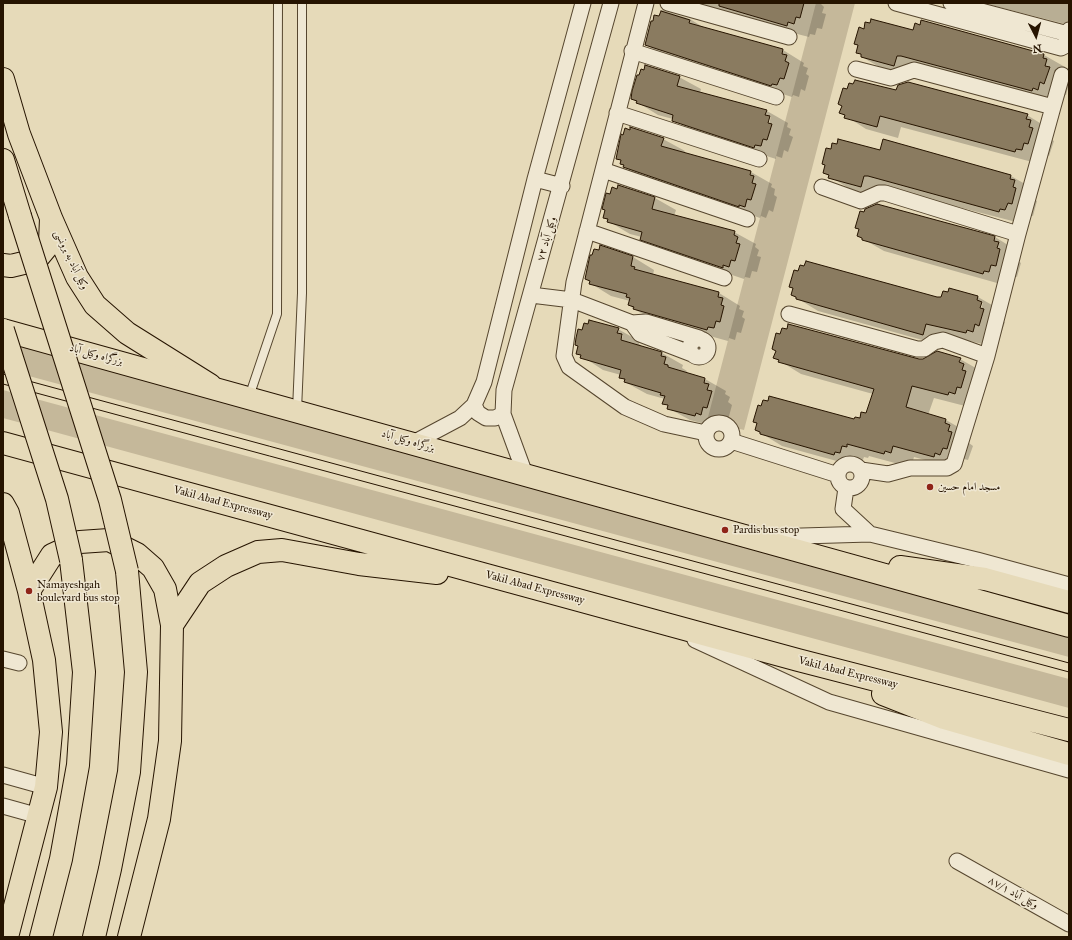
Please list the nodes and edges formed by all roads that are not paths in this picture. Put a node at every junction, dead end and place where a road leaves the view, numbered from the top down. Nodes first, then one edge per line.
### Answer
1 (278, 3) edge
2 (302, 3) edge
3 (583, 3) edge
4 (611, 3) edge
5 (646, 3) edge
6 (668, 3) edge
7 (896, 3) edge
8 (951, 3) edge
9 (789, 37) dead end
10 (1066, 37) edge
11 (632, 52) junction
12 (856, 69) dead end
13 (1062, 75) dead end
14 (3, 79) edge
15 (776, 97) dead end
16 (1053, 107) junction
17 (617, 112) junction
18 (759, 159) dead end
19 (3, 160) edge
20 (603, 170) junction
21 (535, 179) junction
22 (562, 186) junction
23 (822, 187) dead end
24 (51, 218) junction
25 (747, 218) dead end
26 (587, 231) junction
27 (1018, 234) junction
28 (3, 265) edge
29 (724, 278) dead end
30 (531, 295) junction
31 (572, 300) junction
32 (789, 314) dead end
33 (632, 324) junction
34 (3, 330) edge
35 (987, 356) junction
36 (212, 386) junction
37 (249, 397) junction
38 (474, 405) junction
39 (297, 410) junction
40 (503, 414) junction
41 (413, 442) junction
42 (3, 443) edge
43 (861, 470) junction
44 (525, 474) junction
45 (838, 475) junction
46 (846, 488) junction
47 (3, 504) edge
48 (870, 534) junction
49 (754, 538) junction
50 (812, 554) junction
51 (507, 581) junction
52 (1069, 585) edge
53 (29, 590) junction
54 (1069, 602) edge
55 (654, 621) junction
56 (172, 625) junction
57 (1069, 626) edge
58 (3, 659) edge
59 (798, 660) junction
60 (19, 664) dead end
61 (1069, 730) edge
62 (1069, 754) edge
63 (1069, 770) edge
64 (3, 775) edge
65 (46, 787) junction
66 (3, 806) edge
67 (40, 816) junction
68 (957, 861) dead end
69 (1069, 924) edge
70 (6, 935) edge
71 (41, 937) edge
72 (94, 937) edge
73 (128, 937) edge

1 - 37 lane
2 - 39 lane
3 - 21 street
4 - 22 street, ۷۲ وکیل آباد
5 - 11 street
6 - 9 street
7 - 10 street
8 - 10 street
11 - 15 street
11 - 17 street
12 - 16 street
13 - 16 street
14 - 24 main road, وکیل آباد به برونسی
16 - 27 street
17 - 18 street
17 - 20 street
19 - 72 main road, bridge
20 - 25 street
20 - 26 street
21 - 22 street
21 - 38 street
22 - 30 street, ۷۲ وکیل آباد
23 - 27 street
24 - 28 main road
24 - 36 main road, وکیل آباد به برونسی
26 - 29 street
26 - 31 street
27 - 35 street
30 - 31 street
30 - 40 street, ۷۲ وکیل آباد
31 - 33 street
31 - 45 street
32 - 35 street
33 - 33 street
34 - 36 main road, بزرگراه وکیل آباد
34 - 71 main road, bridge
35 - 43 street
36 - 37 main road, بزرگراه وکیل آباد
37 - 39 main road, بزرگراه وکیل آباد
38 - 40 street
38 - 41 street
39 - 41 main road, بزرگراه وکیل آباد
40 - 44 street, ۷۲ وکیل آباد
41 - 44 main road, بزرگراه وکیل آباد
42 - 51 main road, Vakil Abad Expressway
43 - 45 street
43 - 46 street
44 - 49 main road, بزرگراه وکیل آباد
45 - 46 street
46 - 48 street
47 - 53 main road
48 - 49 street
48 - 52 street
49 - 50 main road, بزرگراه وکیل آباد
50 - 54 main road
50 - 57 main road
51 - 55 main road, Vakil Abad Expressway
51 - 56 main road
53 - 56 main road
53 - 65 main road
55 - 59 main road, Vakil Abad Expressway
55 - 63 street
56 - 73 main road
58 - 60 street
59 - 61 main road, Vakil Abad Expressway
59 - 62 main road
64 - 65 street
65 - 67 main road
66 - 67 street
67 - 70 main road
68 - 69 street, وکیل آباد ۸۷/۱

